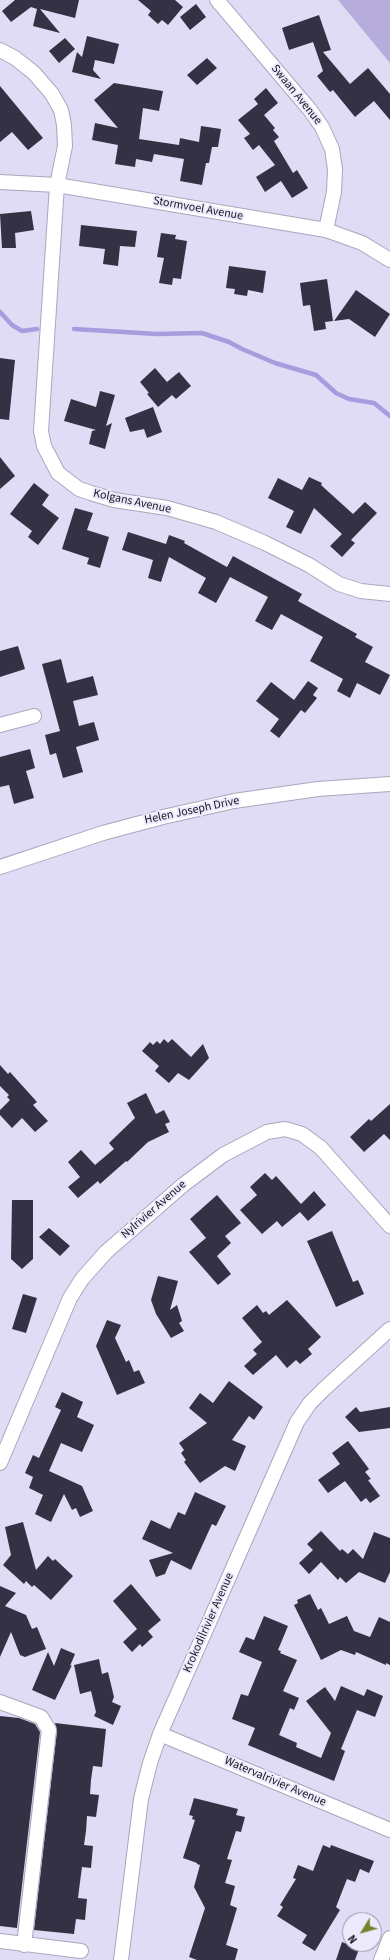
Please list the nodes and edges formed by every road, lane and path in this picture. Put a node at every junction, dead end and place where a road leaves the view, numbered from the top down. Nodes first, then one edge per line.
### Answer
1 (217, 0) edge
2 (0, 50) edge
3 (0, 182) edge
4 (57, 186) junction
5 (326, 230) junction
6 (390, 260) edge
7 (390, 594) edge
8 (34, 716) dead end
9 (0, 724) edge
10 (390, 784) edge
11 (0, 867) edge
12 (390, 1226) edge
13 (390, 1329) edge
14 (0, 1463) edge
15 (0, 1702) edge
16 (160, 1734) junction
17 (390, 1830) edge
18 (390, 1938) edge
19 (0, 1941) edge
20 (24, 1945) junction
21 (81, 1952) dead end
22 (122, 1960) edge
23 (381, 1960) edge

1 - 5 street, Swaan Avenue
2 - 4 street, Kolgans Avenue
3 - 4 street, Stormvoel Avenue
4 - 5 street, Stormvoel Avenue
4 - 7 street, Kolgans Avenue
5 - 6 street, Stormvoel Avenue
8 - 9 street
10 - 11 street, Helen Joseph Drive
12 - 14 street, Nylrivier Avenue
13 - 16 street, Krokodilrivier Avenue
15 - 20 street
16 - 17 street, Watervalrivier Avenue
16 - 22 street, Krokodilrivier Avenue
18 - 23 street
19 - 20 street
20 - 21 street

